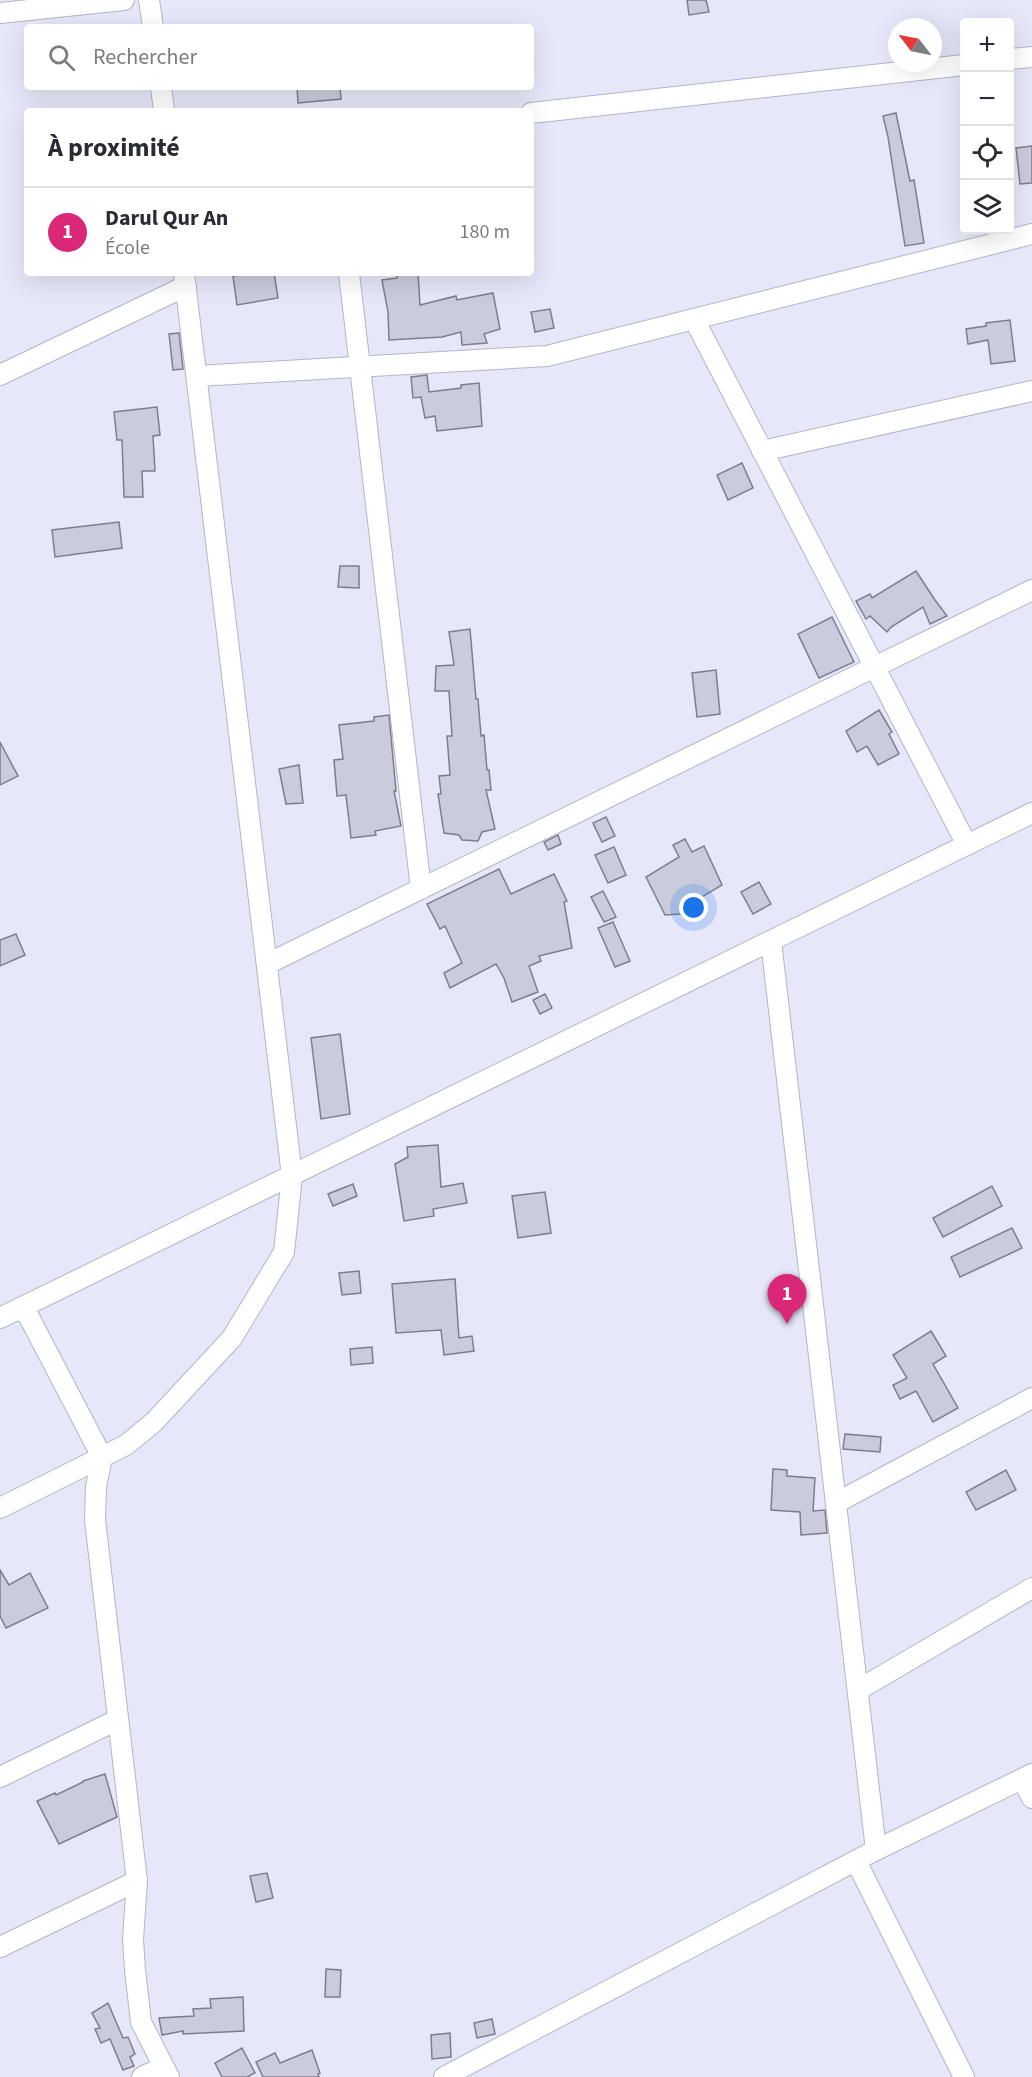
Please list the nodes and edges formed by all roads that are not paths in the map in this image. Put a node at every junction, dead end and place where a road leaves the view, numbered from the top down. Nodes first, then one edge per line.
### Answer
1 (124, 0) edge
2 (149, 0) edge
3 (0, 14) edge
4 (153, 24) edge
5 (1032, 57) edge
6 (1014, 59) edge
7 (960, 64) edge
8 (161, 90) edge
9 (164, 108) edge
10 (534, 113) edge
11 (1032, 234) edge
12 (349, 276) edge
13 (185, 279) edge
14 (694, 319) junction
15 (360, 366) junction
16 (0, 375) edge
17 (197, 376) junction
18 (1032, 392) edge
19 (762, 451) junction
20 (1032, 590) edge
21 (875, 667) junction
22 (1032, 813) edge
23 (967, 845) junction
24 (421, 889) junction
25 (771, 941) junction
26 (267, 964) junction
27 (292, 1176) junction
28 (20, 1308) junction
29 (0, 1318) edge
30 (1032, 1398) edge
31 (102, 1457) junction
32 (836, 1503) junction
33 (0, 1508) edge
34 (1032, 1588) edge
35 (858, 1690) junction
36 (117, 1720) junction
37 (0, 1777) edge
38 (1027, 1777) edge
39 (1032, 1798) edge
40 (876, 1850) junction
41 (856, 1861) junction
42 (137, 1881) junction
43 (0, 1947) edge
44 (166, 2072) edge
45 (142, 2077) edge
46 (444, 2077) edge
47 (964, 2077) edge

1 - 3 street
2 - 4 street
5 - 6 street
7 - 10 street
8 - 9 street
11 - 14 street
12 - 15 street
13 - 16 street
13 - 17 street
14 - 15 street
14 - 19 street
15 - 17 street
15 - 24 street
17 - 26 street
18 - 19 street
19 - 21 street
20 - 21 street
21 - 23 street
21 - 24 street
22 - 23 street
23 - 25 street
24 - 26 street
25 - 27 street
25 - 32 street
26 - 27 street
27 - 28 street
27 - 31 street
28 - 29 street
28 - 31 street
30 - 32 street
31 - 33 street
31 - 36 street
32 - 35 street
34 - 35 street
35 - 40 street
36 - 37 street
36 - 42 street
38 - 39 street
38 - 40 street
40 - 41 street
41 - 46 street
41 - 47 street
42 - 43 street
42 - 44 street
44 - 45 street

